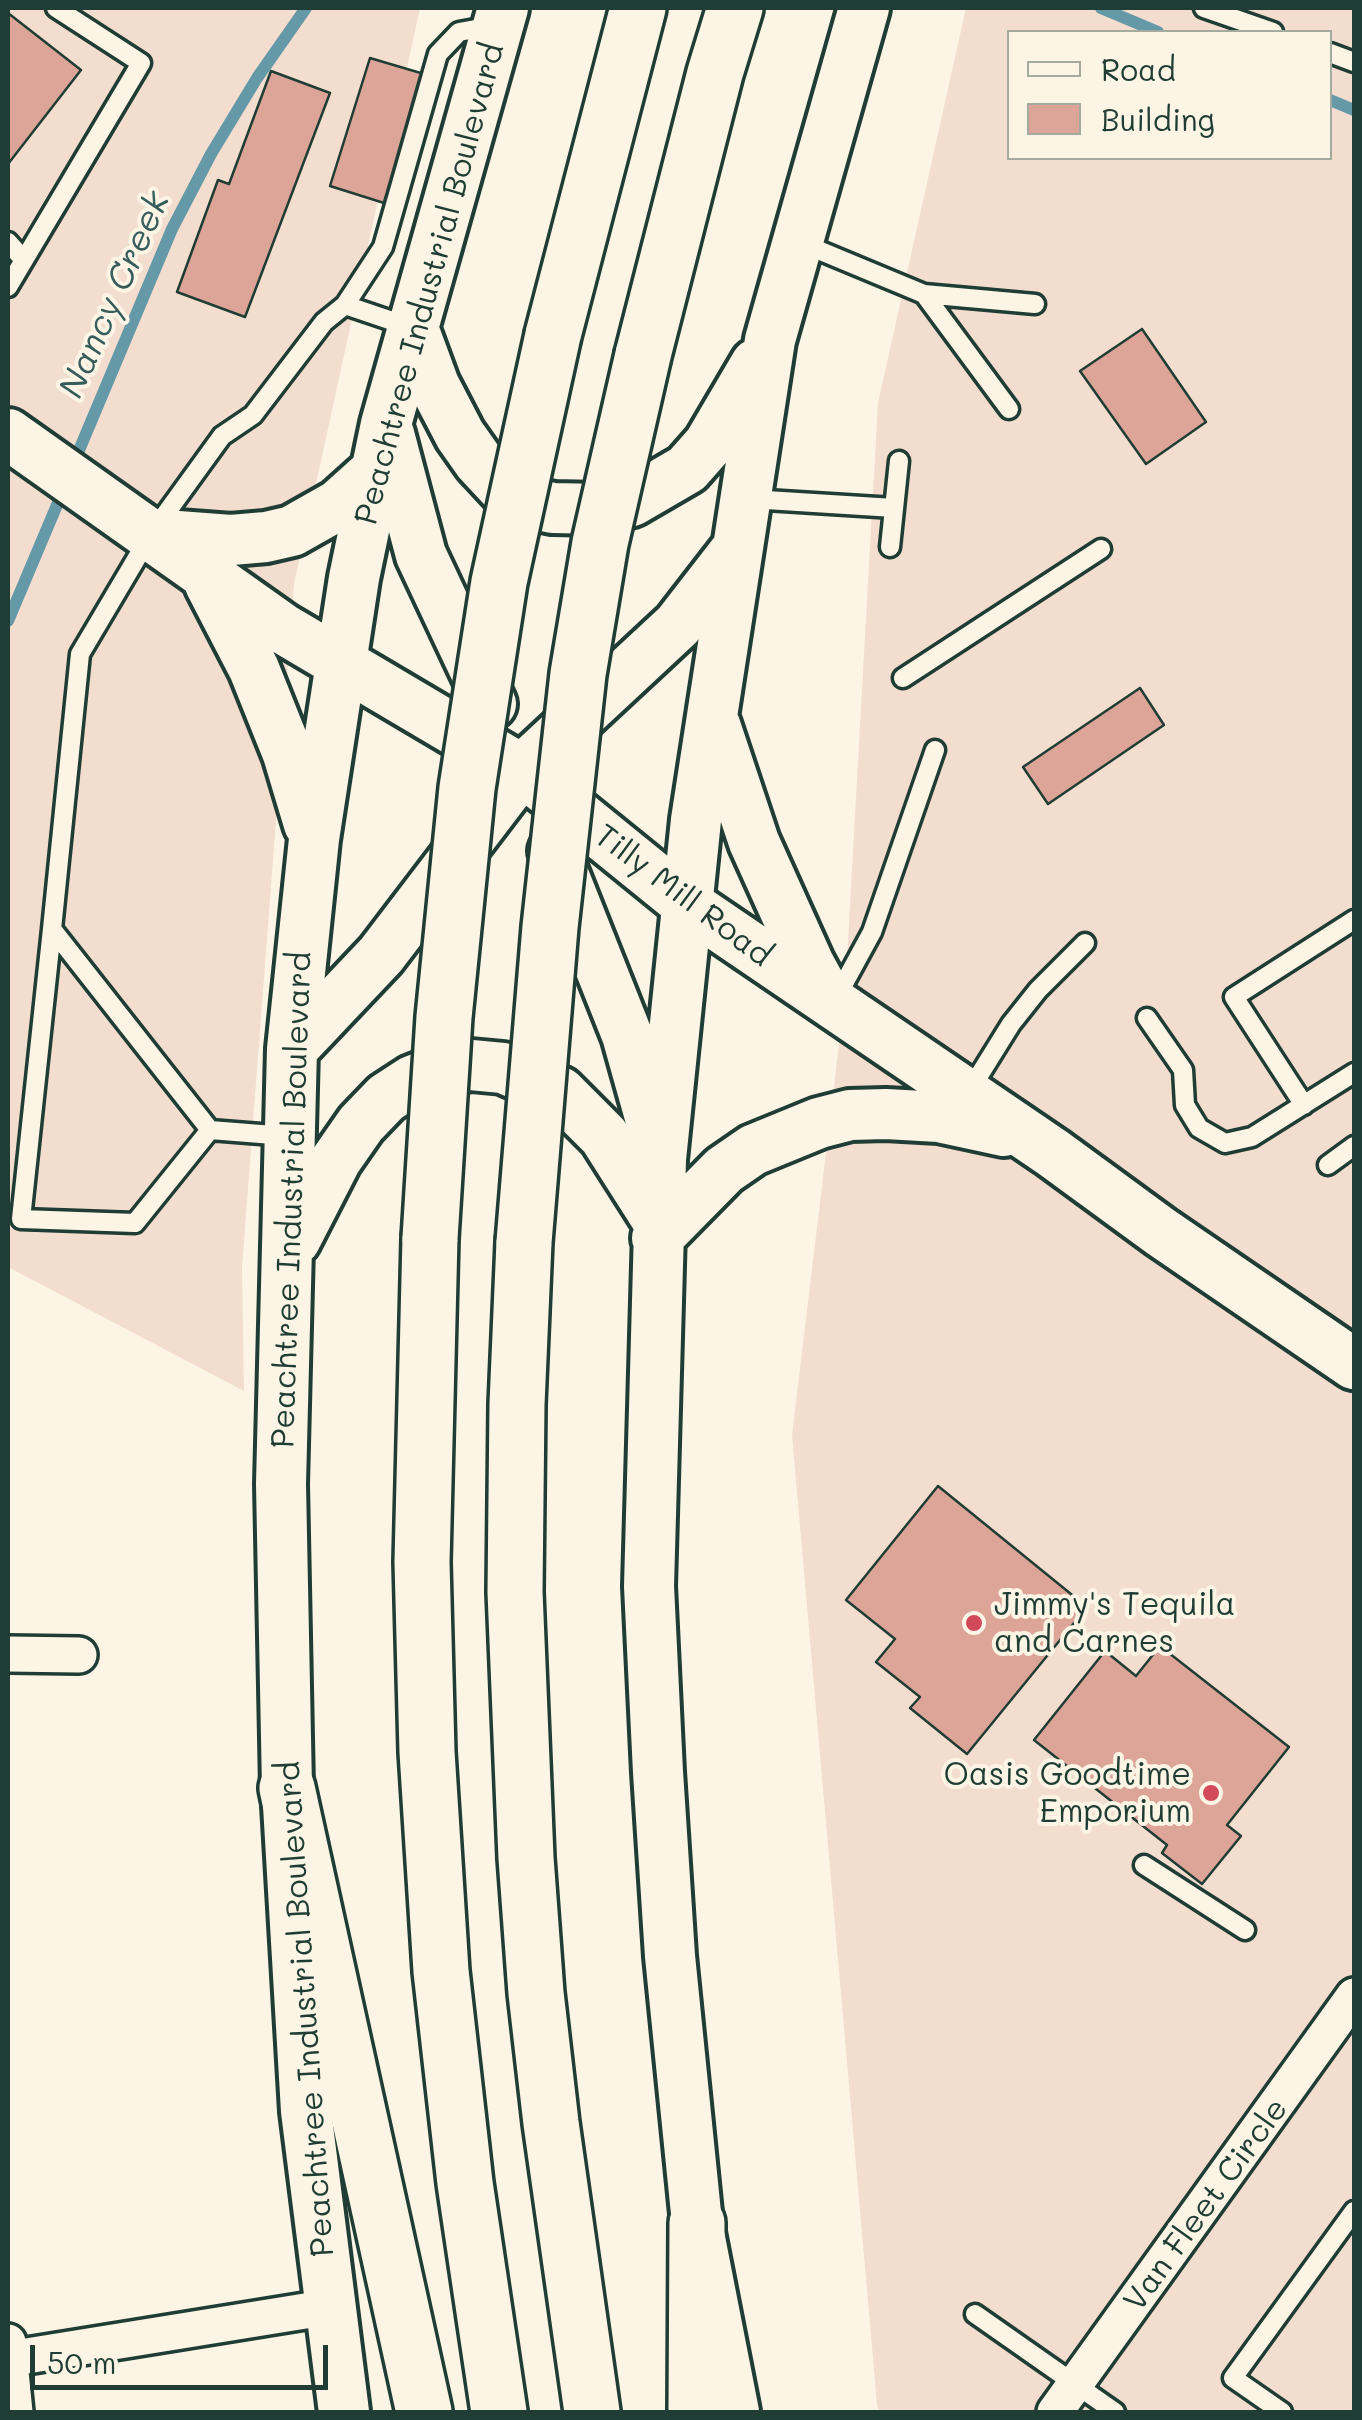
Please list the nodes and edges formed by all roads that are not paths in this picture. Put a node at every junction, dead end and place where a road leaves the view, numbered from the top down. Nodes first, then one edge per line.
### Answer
1 (56, 8) edge
2 (638, 8) edge
3 (735, 8) edge
4 (864, 8) edge
5 (1204, 8) edge
6 (500, 16) edge
7 (1267, 30) edge
8 (8, 242) edge
9 (798, 242) junction
10 (23, 259) junction
11 (8, 287) edge
12 (924, 294) junction
13 (1035, 304) dead end
14 (345, 305) junction
15 (413, 328) junction
16 (770, 340) junction
17 (1009, 409) dead end
18 (13, 439) edge
19 (382, 447) junction
20 (899, 461) dead end
21 (745, 499) junction
22 (894, 508) junction
23 (132, 522) junction
24 (890, 547) dead end
25 (737, 548) junction
26 (1101, 548) dead end
27 (202, 572) junction
28 (340, 662) junction
29 (903, 678) dead end
30 (711, 714) junction
31 (935, 750) dead end
32 (522, 770) junction
33 (314, 838) junction
34 (687, 904) junction
35 (1354, 920) edge
36 (52, 930) junction
37 (1085, 943) dead end
38 (832, 1005) junction
39 (1147, 1018) dead end
40 (292, 1049) junction
41 (1354, 1073) edge
42 (967, 1095) junction
43 (1304, 1105) junction
44 (210, 1130) junction
45 (292, 1136) junction
46 (1354, 1146) edge
47 (1054, 1153) junction
48 (660, 1159) junction
49 (1328, 1165) dead end
50 (658, 1230) junction
51 (288, 1255) junction
52 (1354, 1364) edge
53 (8, 1654) edge
54 (79, 1655) dead end
55 (288, 1788) junction
56 (1144, 1866) dead end
57 (1245, 1930) dead end
58 (1354, 1996) edge
59 (1354, 2211) edge
60 (697, 2224) junction
61 (330, 2307) junction
62 (975, 2314) dead end
63 (8, 2353) edge
64 (1065, 2399) edge
65 (14, 2412) edge
66 (344, 2412) edge
67 (424, 2412) edge
68 (500, 2412) edge
69 (592, 2412) edge
70 (696, 2412) edge
71 (734, 2412) edge
72 (1115, 2412) edge
73 (1282, 2412) edge

1 - 10 lane
2 - 68 highway, bridge
3 - 69 highway, bridge
4 - 9 main road
5 - 7 lane
6 - 14 lane
6 - 15 main road, Peachtree Industrial Boulevard
8 - 10 lane
9 - 12 lane
9 - 16 main road
10 - 11 lane
12 - 13 lane
12 - 17 lane
14 - 15 lane
14 - 23 lane
15 - 16 main road
15 - 19 main road, Peachtree Industrial Boulevard
16 - 21 main road
18 - 23 main road, Tilly Mill Road
19 - 23 main road
19 - 28 main road, Peachtree Industrial Boulevard
19 - 32 main road
20 - 22 lane
21 - 22 lane
21 - 25 main road
22 - 24 lane
23 - 27 main road, Tilly Mill Road
23 - 36 lane
25 - 30 main road
25 - 32 main road
26 - 29 lane
27 - 28 main road, Tilly Mill Road
27 - 33 main road
28 - 32 main road, Tilly Mill Road
28 - 33 main road, Peachtree Industrial Boulevard
30 - 34 main road
30 - 38 main road
31 - 38 lane
32 - 34 main road, Tilly Mill Road
32 - 40 main road
32 - 48 main road
33 - 40 main road, Peachtree Industrial Boulevard
34 - 38 main road, Tilly Mill Road
34 - 48 main road
35 - 43 lane
36 - 44 lane
36 - 44 lane
37 - 42 lane
38 - 42 main road, Tilly Mill Road
39 - 43 lane
40 - 45 main road, Peachtree Industrial Boulevard
41 - 43 lane
42 - 47 main road, Tilly Mill Road
44 - 45 lane
45 - 51 main road, Peachtree Industrial Boulevard
46 - 49 lane
47 - 50 main road
47 - 52 main road, Tilly Mill Road
48 - 50 main road
50 - 51 main road
50 - 60 main road
51 - 55 main road, Peachtree Industrial Boulevard
53 - 54 street
55 - 61 main road, Peachtree Industrial Boulevard
55 - 67 highway
56 - 57 lane
58 - 64 street, Van Fleet Circle
59 - 73 lane
60 - 70 highway
60 - 71 main road
61 - 63 street
61 - 66 main road, Peachtree Industrial Boulevard
62 - 64 lane
63 - 65 street
64 - 72 lane

